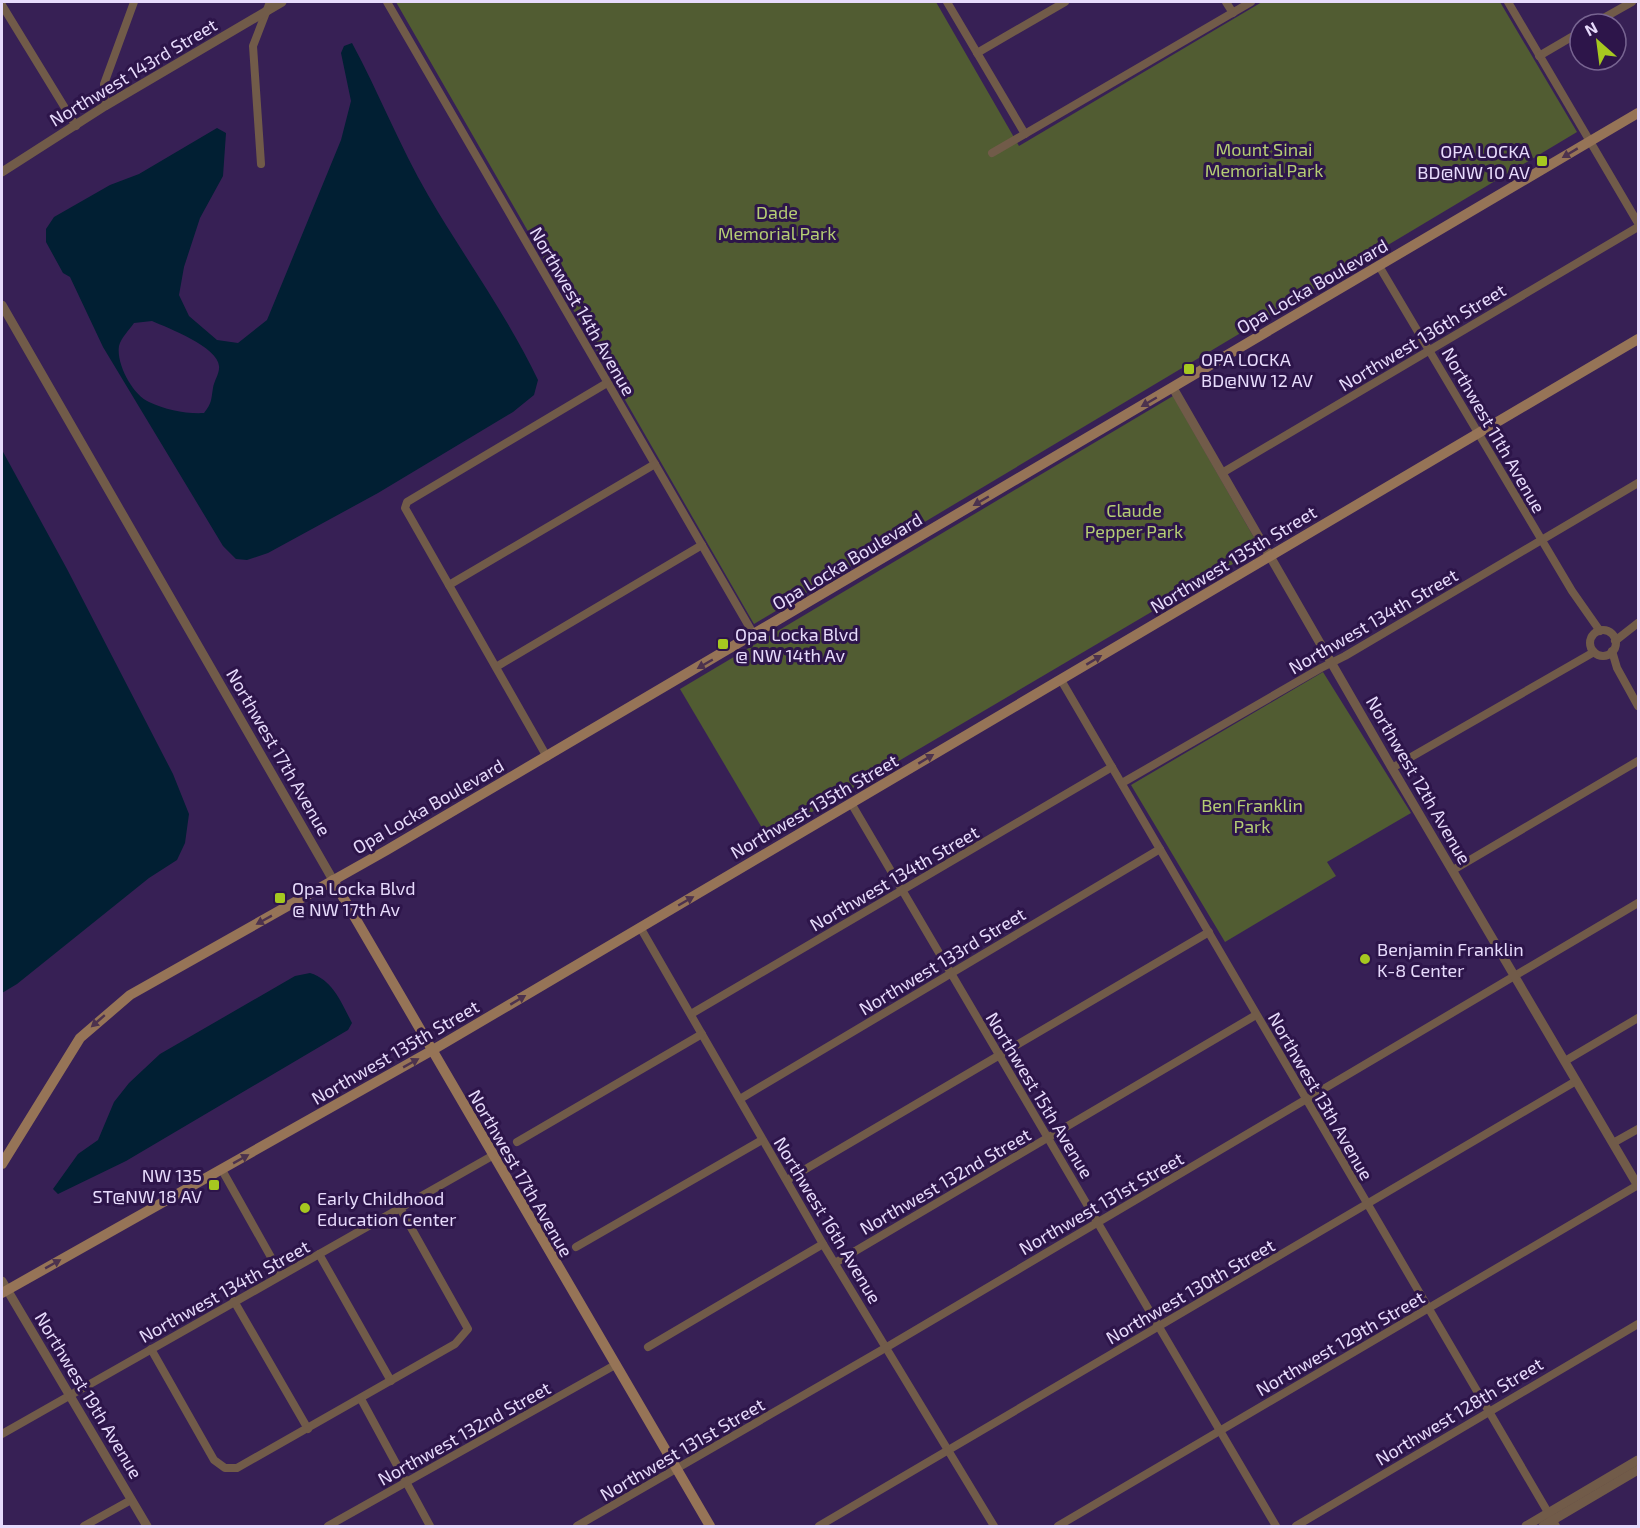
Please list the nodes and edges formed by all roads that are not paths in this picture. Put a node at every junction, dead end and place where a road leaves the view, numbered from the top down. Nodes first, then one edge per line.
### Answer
1 (134, 2) edge
2 (282, 2) edge
3 (387, 2) edge
4 (947, 2) edge
5 (1065, 2) edge
6 (1226, 2) edge
7 (1251, 2) edge
8 (1508, 2) edge
9 (1632, 2) edge
10 (2, 5) edge
11 (269, 6) edge
12 (1614, 12) edge
13 (1233, 13) junction
14 (1568, 39) edge
15 (977, 53) junction
16 (1539, 56) junction
17 (105, 106) junction
18 (1638, 112) edge
19 (76, 126) junction
20 (1025, 134) junction
21 (1590, 141) junction
22 (992, 153) dead end
23 (261, 164) dead end
24 (2, 172) edge
25 (1638, 225) edge
26 (1379, 266) junction
27 (2, 305) edge
28 (1638, 339) edge
29 (1430, 350) junction
30 (608, 383) junction
31 (1173, 388) junction
32 (1479, 433) junction
33 (655, 464) junction
34 (1222, 473) junction
35 (1638, 483) edge
36 (1541, 541) junction
37 (702, 545) junction
38 (1271, 556) junction
39 (449, 585) junction
40 (1638, 622) edge
41 (1597, 633) junction
42 (754, 635) junction
43 (1614, 638) junction
44 (1592, 649) junction
45 (1608, 653) junction
46 (1331, 663) junction
47 (496, 667) junction
48 (1061, 680) junction
49 (1638, 706) edge
50 (547, 757) junction
51 (1638, 761) edge
52 (1112, 767) junction
53 (1392, 768) junction
54 (1122, 783) junction
55 (851, 803) junction
56 (1160, 849) junction
57 (1453, 870) junction
58 (333, 880) junction
59 (902, 890) junction
60 (1638, 903) edge
61 (640, 927) junction
62 (1209, 932) junction
63 (951, 973) junction
64 (1515, 975) junction
65 (691, 1014) junction
66 (1256, 1015) junction
67 (1638, 1018) edge
68 (702, 1034) junction
69 (431, 1051) junction
70 (1000, 1055) junction
71 (1565, 1061) junction
72 (1576, 1080) junction
73 (740, 1099) junction
74 (1307, 1100) junction
75 (1638, 1128) edge
76 (1049, 1137) junction
77 (762, 1140) junction
78 (517, 1142) dead end
79 (1613, 1143) junction
80 (492, 1156) junction
81 (2, 1164) edge
82 (222, 1170) junction
83 (786, 1180) junction
84 (1638, 1186) edge
85 (1366, 1205) junction
86 (400, 1208) junction
87 (1098, 1223) junction
88 (823, 1244) junction
89 (576, 1247) dead end
90 (319, 1254) junction
91 (835, 1263) junction
92 (281, 1275) junction
93 (3, 1288) edge
94 (234, 1301) junction
95 (1427, 1309) junction
96 (1638, 1324) edge
97 (1158, 1326) junction
98 (648, 1347) dead end
99 (887, 1347) junction
100 (152, 1349) junction
101 (615, 1365) junction
102 (391, 1381) junction
103 (70, 1394) junction
104 (361, 1399) junction
105 (1488, 1410) junction
106 (308, 1429) junction
107 (1219, 1431) junction
108 (2, 1434) edge
109 (949, 1450) junction
110 (1638, 1460) edge
111 (677, 1470) junction
112 (1638, 1470) edge
113 (406, 1483) junction
114 (131, 1500) junction
115 (1552, 1520) edge
116 (84, 1527) edge
117 (147, 1527) edge
118 (328, 1527) edge
119 (430, 1527) edge
120 (577, 1527) edge
121 (710, 1527) edge
122 (819, 1527) edge
123 (994, 1527) edge
124 (1058, 1527) edge
125 (1276, 1527) edge
126 (1296, 1527) edge
127 (1526, 1527) edge
128 (1543, 1527) edge

1 - 17 street
2 - 11 street, Northwest 143rd Street
3 - 30 street, Northwest 14th Avenue
4 - 15 street
5 - 15 street
6 - 13 street
7 - 13 street
8 - 16 street
9 - 12 street
10 - 19 street
11 - 17 street, Northwest 143rd Street
11 - 23 street
13 - 20 street
14 - 16 street
15 - 20 street
16 - 21 street
17 - 19 street, Northwest 143rd Street
18 - 21 main road, Opa Locka Boulevard
19 - 24 street, Northwest 143rd Street
20 - 22 street
21 - 25 street
21 -> 26 main road, Opa Locka Boulevard
25 - 29 street, Northwest 136th Street
26 - 29 street, Northwest 11th Avenue
26 - 31 main road, Opa Locka Boulevard
27 - 58 street, Northwest 17th Avenue
28 - 32 main road, Northwest 135th Street
29 - 32 street, Northwest 11th Avenue
29 - 34 street, Northwest 136th Street
30 - 33 street, Northwest 14th Avenue
30 - 39 street
31 - 34 street, Northwest 12th Avenue
31 -> 42 main road, Opa Locka Boulevard
32 - 36 street, Northwest 11th Avenue
32 - 38 main road, Northwest 135th Street
33 - 37 street, Northwest 14th Avenue
33 - 39 street
34 - 38 street, Northwest 12th Avenue
35 - 36 street, Northwest 134th Street
36 - 41 street, Northwest 11th Avenue
36 - 46 street, Northwest 134th Street
37 - 42 street, Northwest 14th Avenue
37 - 47 street
38 - 46 street, Northwest 12th Avenue
48 -> 38 main road, Northwest 135th Street
39 - 47 street
40 - 43 street
41 - 43 street
41 - 44 street
42 -> 50 main road, Opa Locka Boulevard
43 - 45 street
44 - 45 street
44 - 53 street
45 - 49 street
46 - 53 street, Northwest 12th Avenue
46 - 54 street, Northwest 134th Street
47 - 50 street
48 - 52 street, Northwest 13th Avenue
55 -> 48 main road, Northwest 135th Street
50 - 58 main road, Opa Locka Boulevard
51 - 57 street
52 - 54 street, Northwest 13th Avenue
52 - 59 street, Northwest 134th Street
53 - 57 street, Northwest 12th Avenue
54 - 56 street, Northwest 13th Avenue
55 - 59 street, Northwest 15th Avenue
61 -> 55 main road, Northwest 135th Street
56 - 62 street, Northwest 13th Avenue
56 - 63 street, Northwest 133rd Street
57 - 64 street, Northwest 12th Avenue
58 - 69 main road, Northwest 17th Avenue
58 -> 81 main road, Opa Locka Boulevard
59 - 63 street, Northwest 15th Avenue
59 - 65 street, Northwest 134th Street
60 - 64 street, Northwest 131st Street
61 - 65 street, Northwest 16th Avenue
69 -> 61 main road, Northwest 135th Street
62 - 66 street, Northwest 13th Avenue
62 - 70 street
63 - 70 street, Northwest 15th Avenue
63 - 73 street, Northwest 133rd Street
64 - 71 street, Northwest 12th Avenue
64 - 74 street, Northwest 131st Street
65 - 68 street, Northwest 16th Avenue
66 - 74 street, Northwest 13th Avenue
66 - 76 street, Northwest 132nd Street
67 - 71 street
68 - 73 street, Northwest 16th Avenue
68 - 78 street
69 - 80 main road, Northwest 17th Avenue
82 -> 69 main road, Northwest 135th Street
70 - 76 street, Northwest 15th Avenue
70 - 83 street
71 - 72 street, Northwest 12th Avenue
72 - 79 street, Northwest 12th Avenue
72 - 85 street, Northwest 130th Street
73 - 77 street, Northwest 16th Avenue
74 - 85 street, Northwest 13th Avenue
74 - 87 street, Northwest 131st Street
75 - 79 street
76 - 87 street, Northwest 15th Avenue
76 - 91 street, Northwest 132nd Street
77 - 83 street, Northwest 16th Avenue
77 - 89 street
79 - 84 street, Northwest 12th Avenue
80 - 86 street, Northwest 134th Street
80 - 101 main road, Northwest 17th Avenue
82 - 92 street
93 -> 82 main road, Northwest 135th Street
83 - 88 street, Northwest 16th Avenue
84 - 95 street, Northwest 129th Street
85 - 95 street, Northwest 13th Avenue
85 - 97 street, Northwest 130th Street
86 - 90 street, Northwest 134th Street
86 - 102 street
87 - 97 street, Northwest 15th Avenue
87 - 99 street, Northwest 131st Street
88 - 91 street, Northwest 16th Avenue
88 - 98 street
90 - 92 street, Northwest 134th Street
90 - 102 street
91 - 99 street, Northwest 16th Avenue
92 - 94 street, Northwest 134th Street
93 - 103 street, Northwest 19th Avenue
94 - 100 street, Northwest 134th Street
94 - 106 street
95 - 105 street, Northwest 13th Avenue
95 - 107 street, Northwest 129th Street
96 - 105 street, Northwest 128th Street
97 - 107 street, Northwest 15th Avenue
97 - 109 street, Northwest 130th Street
99 - 109 street, Northwest 16th Avenue
99 - 111 street, Northwest 131st Street
100 - 103 street, Northwest 134th Street
100 - 106 street
101 - 111 main road, Northwest 17th Avenue
101 - 113 street, Northwest 132nd Street
102 - 104 street
103 - 108 street, Northwest 134th Street
103 - 114 street, Northwest 19th Avenue
104 - 106 street
104 - 113 street
105 - 115 street, Northwest 13th Avenue
105 - 126 street, Northwest 128th Street
107 - 124 street, Northwest 129th Street
107 - 125 street, Northwest 15th Avenue
109 - 122 street, Northwest 130th Street
109 - 123 street, Northwest 16th Avenue
110 - 115 street
111 - 120 street, Northwest 131st Street
111 - 121 main road, Northwest 17th Avenue
112 - 115 street
113 - 118 street, Northwest 132nd Street
113 - 119 street
114 - 116 street
114 - 117 street, Northwest 19th Avenue
115 - 127 street
115 - 128 street

